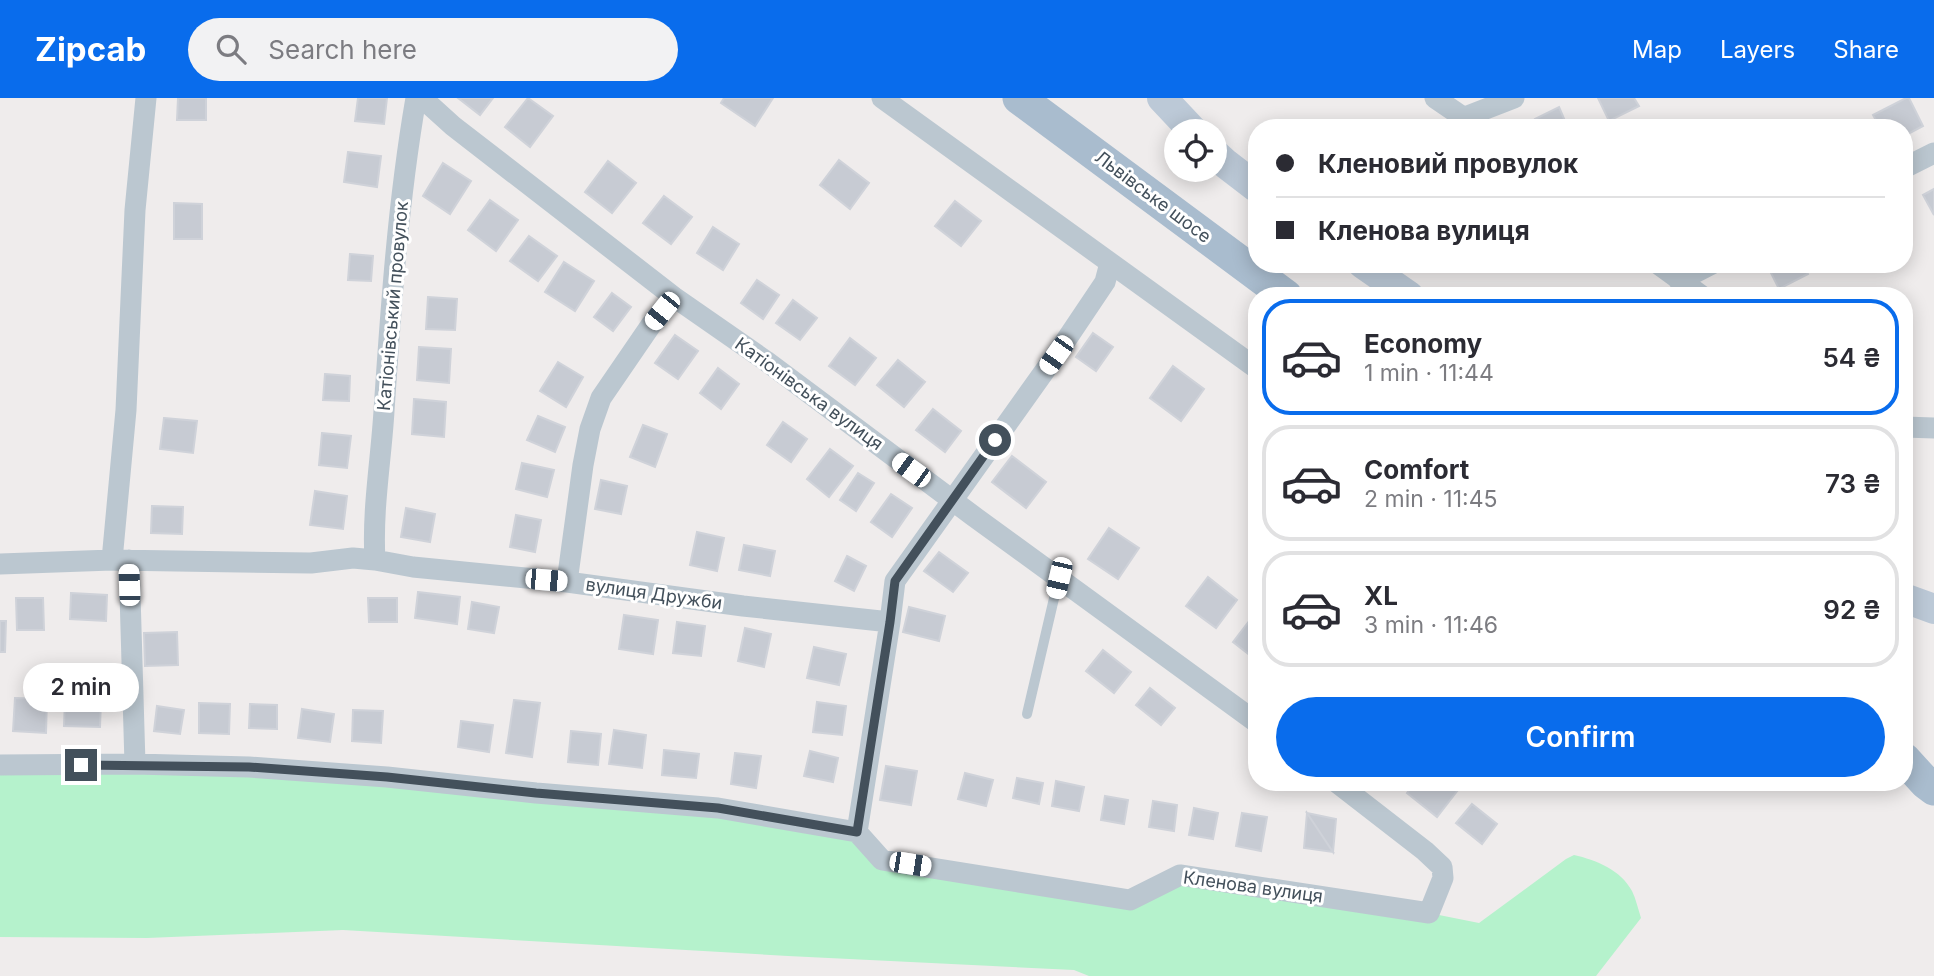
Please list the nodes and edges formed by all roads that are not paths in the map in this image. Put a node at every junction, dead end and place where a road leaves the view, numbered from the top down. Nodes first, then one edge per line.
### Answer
1 (146, 98) edge
2 (416, 98) edge
3 (422, 98) edge
4 (882, 98) edge
5 (1019, 98) edge
6 (1162, 98) edge
7 (1434, 98) edge
8 (1514, 98) edge
9 (1182, 119) edge
10 (1467, 119) edge
11 (1477, 119) edge
12 (1934, 153) edge
13 (1913, 164) edge
14 (1227, 165) edge
15 (1248, 181) edge
16 (1110, 263) junction
17 (1248, 268) edge
18 (1255, 273) edge
19 (1376, 273) edge
20 (1669, 273) edge
21 (1695, 273) edge
22 (1679, 281) junction
23 (1274, 287) edge
24 (1396, 287) edge
25 (1688, 287) edge
26 (674, 297) junction
27 (1248, 362) edge
28 (1913, 427) edge
29 (1934, 428) edge
30 (953, 501) junction
31 (120, 560) junction
32 (375, 560) junction
33 (0, 564) edge
34 (1059, 578) junction
35 (567, 582) junction
36 (890, 622) junction
37 (1027, 714) dead end
38 (1248, 716) edge
39 (1913, 752) edge
40 (1934, 761) edge
41 (135, 764) junction
42 (0, 765) edge
43 (1913, 769) edge
44 (1934, 789) edge
45 (1348, 791) edge
46 (857, 832) junction

1 - 31 street
2 - 32 street, Катіонівський провулок
3 - 26 street, Катіонівська вулиця
4 - 16 street
5 - 17 main road, Львівське шосе
6 - 9 street
7 - 10 street
8 - 11 street
12 - 13 street
14 - 15 street
16 - 27 street
16 - 30 street
18 - 23 main road, Львівське шосе
19 - 24 street
20 - 22 street
21 - 22 street
22 - 25 street
26 - 30 street, Катіонівська вулиця
26 - 35 street
28 - 29 street
30 - 34 street, Катіонівська вулиця
30 - 36 street
31 - 32 street, вулиця Дружби
31 - 33 street, вулиця Дружби
31 - 41 street
32 - 35 street, вулиця Дружби
34 - 37 lane
34 - 38 street, Катіонівська вулиця
35 - 36 street, вулиця Дружби
36 - 46 street
39 - 40 main road
41 - 42 street
41 - 46 street
43 - 44 main road
45 - 46 street, Кленова вулиця

